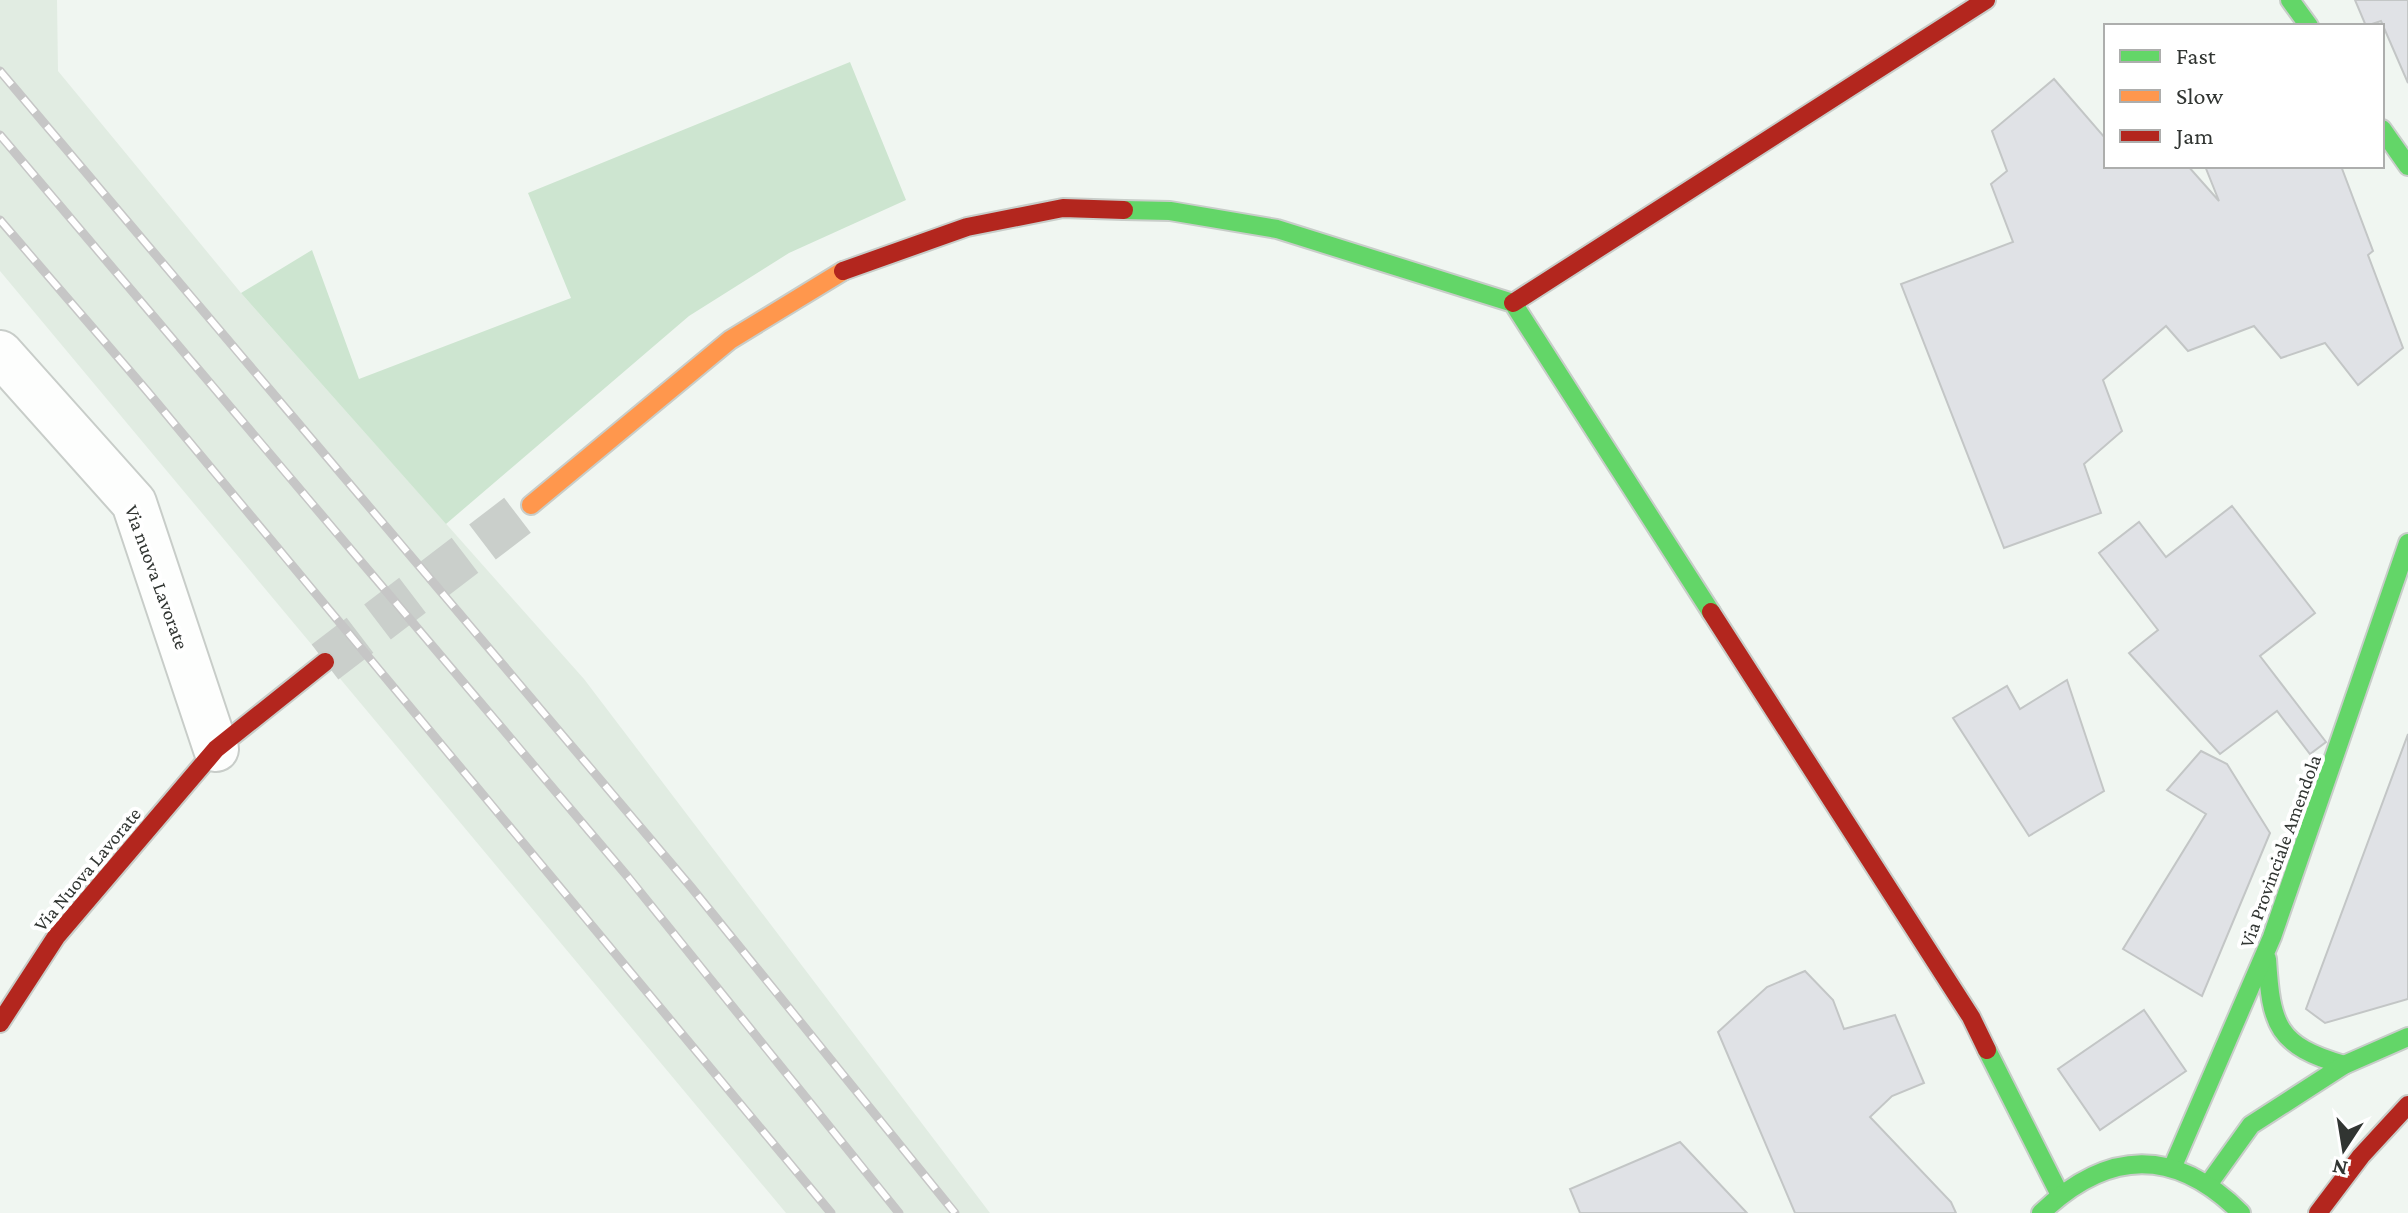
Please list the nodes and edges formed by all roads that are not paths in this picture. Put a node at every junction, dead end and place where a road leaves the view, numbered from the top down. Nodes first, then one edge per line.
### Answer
1 (1986, 0) edge
2 (2290, 0) edge
3 (2308, 24) edge
4 (2384, 132) edge
5 (2408, 166) edge
6 (1513, 303) junction
7 (0, 353) edge
8 (531, 505) tunnel mouth
9 (2408, 543) edge
10 (325, 662) tunnel mouth
11 (216, 749) junction
12 (2267, 951) junction
13 (0, 1023) edge
14 (2408, 1037) edge
15 (2344, 1065) junction
16 (2408, 1105) edge
17 (2173, 1166) junction
18 (2210, 1182) junction
19 (2059, 1193) junction
20 (2041, 1213) edge
21 (2241, 1213) edge
22 (2318, 1213) edge

1 - 6 main road
2 - 3 main road
4 - 5 main road
6 - 8 main road
6 - 19 main road
7 - 11 street, Via nuova Lavorate
9 - 12 main road, Via Provinciale Amendola
10 - 11 main road, Via Nuova Lavorate
11 - 13 main road, Via Nuova Lavorate
12 - 15 main road
12 - 17 main road, Via Provinciale Amendola
14 - 15 main road
15 - 18 main road
16 - 22 main road
17 - 18 main road
17 - 19 main road
18 - 21 main road
19 - 20 main road

